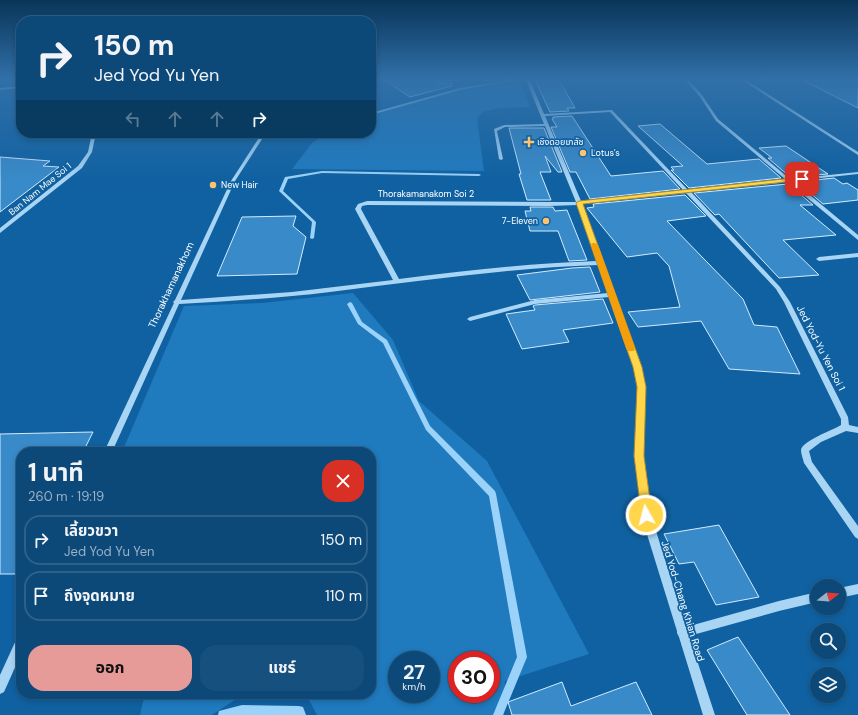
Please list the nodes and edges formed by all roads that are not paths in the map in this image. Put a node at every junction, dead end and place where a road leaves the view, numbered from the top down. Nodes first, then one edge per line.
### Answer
1 (579, 113) edge
2 (613, 113) edge
3 (713, 113) edge
4 (795, 113) edge
5 (543, 116) joint
6 (547, 125) junction
7 (93, 138) edge
8 (261, 138) edge
9 (858, 154) edge
10 (501, 159) dead end
11 (858, 173) edge
12 (788, 181) junction
13 (688, 191) junction
14 (579, 203) junction
15 (0, 231) edge
16 (858, 238) edge
17 (858, 255) edge
18 (819, 259) dead end
19 (602, 264) junction
20 (397, 282) junction
21 (612, 295) junction
22 (176, 302) junction
23 (470, 319) dead end
24 (845, 427) junction
25 (858, 430) edge
26 (110, 447) edge
27 (858, 534) edge
28 (858, 589) edge
29 (846, 592) edge
30 (810, 599) edge
31 (682, 633) junction
32 (16, 653) edge
33 (0, 688) edge
34 (709, 715) edge

1 - 5 street, Jed Yod-Yu Yen Soi 1
2 - 13 street, Jed Yod-Yu Yen Soi 1
3 - 12 street
4 - 9 street
5 - 6 street, Jed Yod-Chang Khian Road
6 - 10 street
6 - 14 street, Jed Yod-Chang Khian Road
7 - 15 street, Ban Nam Mae Soi 1
8 - 22 street, Thorakhamanakhom
11 - 12 street
12 - 13 street
12 - 16 street
13 - 14 street
13 - 24 street, Jed Yod-Yu Yen Soi 1
14 - 19 street, Jed Yod-Chang Khian Road
14 - 20 street, Thorakamanakom Soi 2
17 - 18 street
19 - 20 street
19 - 21 street, Jed Yod-Chang Khian Road
20 - 22 street
21 - 23 street
21 - 31 street, Jed Yod-Chang Khian Road
22 - 26 street, Thorakhamanakhom
24 - 25 street
24 - 27 street
28 - 29 street
30 - 31 street
31 - 34 street, Jed Yod-Chang Khian Road
32 - 33 street

